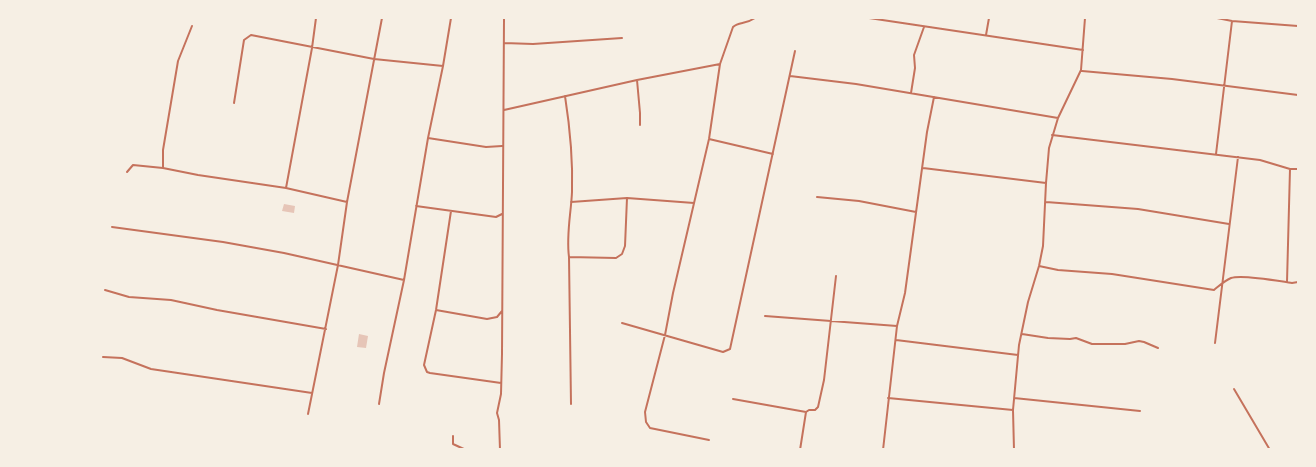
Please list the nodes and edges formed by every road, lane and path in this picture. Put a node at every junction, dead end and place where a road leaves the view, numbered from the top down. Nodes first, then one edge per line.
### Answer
1 (316, 18) edge
2 (382, 18) edge
3 (451, 18) edge
4 (504, 18) edge
5 (755, 18) edge
6 (868, 18) edge
7 (887, 18) edge
8 (989, 18) edge
9 (1086, 18) edge
10 (1217, 18) edge
11 (886, 21) junction
12 (1232, 21) junction
13 (192, 26) dead end
14 (924, 26) junction
15 (1298, 26) edge
16 (986, 36) junction
17 (622, 38) dead end
18 (504, 44) junction
19 (312, 48) junction
20 (795, 50) dead end
21 (1083, 50) junction
22 (374, 59) junction
23 (720, 64) junction
24 (443, 66) junction
25 (1082, 70) junction
26 (790, 76) junction
27 (637, 80) junction
28 (1224, 86) junction
29 (911, 93) junction
30 (1298, 95) edge
31 (565, 96) junction
32 (934, 97) junction
33 (234, 103) dead end
34 (504, 110) junction
35 (1058, 118) junction
36 (640, 125) dead end
37 (1052, 136) junction
38 (428, 138) junction
39 (709, 139) junction
40 (503, 146) junction
41 (774, 154) junction
42 (1216, 154) junction
43 (1238, 157) junction
44 (163, 168) junction
45 (923, 168) junction
46 (1290, 169) junction
47 (1298, 169) edge
48 (127, 172) dead end
49 (1046, 182) junction
50 (286, 188) junction
51 (817, 197) dead end
52 (627, 198) junction
53 (347, 202) junction
54 (571, 202) junction
55 (1046, 202) junction
56 (694, 203) junction
57 (416, 206) junction
58 (452, 211) junction
59 (916, 212) junction
60 (502, 214) junction
61 (1229, 224) junction
62 (112, 227) dead end
63 (569, 257) junction
64 (338, 265) junction
65 (1040, 266) junction
66 (836, 276) dead end
67 (404, 280) junction
68 (1222, 282) junction
69 (1287, 282) junction
70 (1298, 282) edge
71 (105, 290) dead end
72 (436, 310) junction
73 (502, 311) junction
74 (765, 316) dead end
75 (831, 322) junction
76 (622, 323) dead end
77 (897, 326) junction
78 (326, 329) junction
79 (1022, 334) junction
80 (665, 335) junction
81 (896, 340) junction
82 (1215, 343) dead end
83 (1158, 348) dead end
84 (1018, 355) junction
85 (103, 357) dead end
86 (501, 383) junction
87 (1234, 389) dead end
88 (312, 393) junction
89 (734, 398) dead end
90 (888, 398) junction
91 (1014, 398) junction
92 (380, 404) dead end
93 (571, 404) dead end
94 (1013, 410) junction
95 (1140, 411) dead end
96 (806, 412) junction
97 (308, 414) dead end
98 (452, 436) dead end
99 (708, 440) dead end
100 (466, 450) edge
101 (500, 450) edge
102 (800, 450) edge
103 (883, 450) edge
104 (1014, 450) edge
105 (1270, 450) edge

1 - 19 street
2 - 22 street
3 - 24 street
4 - 18 street
5 - 23 street
6 - 11 street
7 - 11 street
8 - 16 street
9 - 21 street
10 - 12 street
11 - 14 street
12 - 15 street
12 - 28 street
13 - 44 street
14 - 16 street
14 - 29 street
16 - 21 street
17 - 18 street
18 - 34 street
19 - 22 street
19 - 33 street
19 - 50 street
20 - 26 street
21 - 25 street
22 - 24 street
22 - 53 street
23 - 27 street
23 - 39 street
24 - 38 street
25 - 28 street
25 - 35 street
26 - 29 street
26 - 41 street
27 - 31 street
27 - 36 street
28 - 30 street
28 - 42 street
29 - 32 street
31 - 34 street
31 - 54 street
32 - 35 street
32 - 45 street
34 - 40 street
35 - 37 street
37 - 42 street
37 - 49 street
38 - 40 street
38 - 57 street
39 - 41 street
39 - 56 street
40 - 60 street
41 - 80 street
42 - 43 street
43 - 46 street
43 - 61 street
44 - 48 street
44 - 50 street
45 - 49 street
45 - 59 street
46 - 47 street
46 - 69 street
49 - 55 street
50 - 53 street
51 - 59 street
52 - 54 street
52 - 56 street
52 - 63 street
53 - 64 street
54 - 63 street
55 - 61 street
55 - 65 street
56 - 80 street
57 - 58 street
57 - 67 street
58 - 60 street
58 - 72 street
59 - 77 street
60 - 73 street
61 - 68 street
62 - 64 street
63 - 93 street
64 - 67 street
64 - 78 street
65 - 68 street
65 - 79 street
66 - 75 street
67 - 92 street
68 - 69 street
68 - 82 street
69 - 70 street
71 - 78 street
72 - 73 street
72 - 86 street
73 - 86 street
74 - 75 street
75 - 77 street
75 - 96 street
76 - 80 street
77 - 81 street
78 - 88 street
79 - 83 street
79 - 84 street
80 - 99 street
81 - 84 street
81 - 90 street
84 - 91 street
85 - 88 street
86 - 101 street
87 - 105 street
88 - 97 street
89 - 96 street
90 - 94 street
90 - 103 street
91 - 94 street
91 - 95 street
94 - 104 street
96 - 102 street
98 - 100 street

